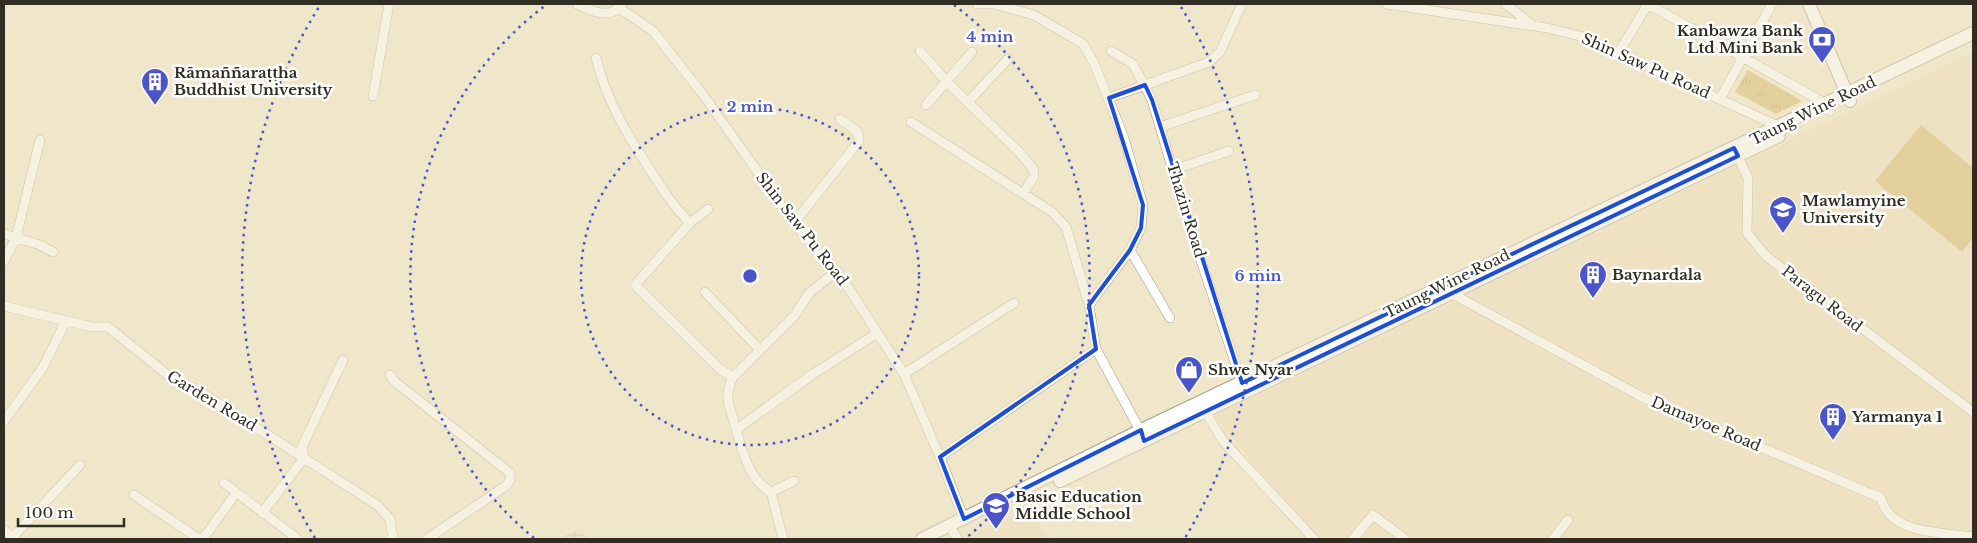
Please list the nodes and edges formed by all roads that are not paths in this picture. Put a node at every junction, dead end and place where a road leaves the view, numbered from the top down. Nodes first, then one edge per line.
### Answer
1 (388, 4) edge
2 (577, 4) edge
3 (977, 4) edge
4 (1242, 4) edge
5 (1387, 4) edge
6 (1506, 4) edge
7 (1648, 4) edge
8 (1772, 4) edge
9 (1809, 4) edge
10 (620, 6) edge
11 (1415, 6) edge
12 (1534, 26) junction
13 (1973, 33) edge
14 (1973, 42) edge
15 (920, 51) dead end
16 (1111, 51) dead end
17 (972, 52) dead end
18 (1619, 52) junction
19 (596, 58) dead end
20 (1743, 58) junction
21 (1008, 59) dead end
22 (947, 82) junction
23 (1145, 85) junction
24 (1255, 95) dead end
25 (373, 96) dead end
26 (1109, 98) junction
27 (1848, 98) junction
28 (1720, 99) junction
29 (968, 102) junction
30 (926, 105) dead end
31 (1828, 107) junction
32 (840, 118) dead end
33 (911, 122) dead end
34 (1160, 127) junction
35 (1780, 127) junction
36 (40, 140) dead end
37 (1230, 151) dead end
38 (1736, 152) junction
39 (1173, 170) junction
40 (1023, 193) junction
41 (708, 209) dead end
42 (690, 223) junction
43 (794, 223) junction
44 (4, 234) edge
45 (16, 238) junction
46 (1130, 250) junction
47 (53, 252) dead end
48 (4, 261) edge
49 (837, 271) junction
50 (1446, 290) junction
51 (705, 292) dead end
52 (1014, 304) dead end
53 (1089, 305) junction
54 (4, 306) edge
55 (1170, 318) dead end
56 (66, 321) junction
57 (876, 334) junction
58 (1096, 349) junction
59 (760, 350) junction
60 (343, 360) dead end
61 (904, 374) junction
62 (390, 375) dead end
63 (733, 377) junction
64 (1242, 383) junction
65 (1203, 407) junction
66 (1973, 412) edge
67 (4, 422) edge
68 (736, 429) junction
69 (1143, 436) junction
70 (940, 457) junction
71 (304, 458) junction
72 (80, 465) dead end
73 (794, 481) dead end
74 (224, 483) dead end
75 (771, 492) junction
76 (236, 493) junction
77 (134, 495) dead end
78 (262, 513) junction
79 (964, 519) junction
80 (1568, 520) dead end
81 (4, 530) edge
82 (955, 536) edge
83 (1973, 537) edge
84 (13, 538) edge
85 (201, 539) edge
86 (298, 539) edge
87 (393, 539) edge
88 (426, 539) edge
89 (783, 539) edge
90 (922, 539) edge
91 (938, 539) edge
92 (1314, 539) edge
93 (1353, 539) edge
94 (1405, 539) edge
95 (1552, 539) edge

1 - 25 street
2 - 10 street, Shin Saw Pu Road
3 - 26 street
4 - 23 street
5 - 11 street, Shin Saw Pu Road
6 - 12 street
7 - 18 street
7 - 20 street
8 - 20 street
9 - 27 main road
10 - 43 street, Shin Saw Pu Road
11 - 12 street, Shin Saw Pu Road
12 - 18 street, Shin Saw Pu Road
13 - 27 main road, Taung Wine Road
14 - 27 main road, Taung Wine Road
15 - 22 street
16 - 23 street, Thazin Road
17 - 22 street
18 - 28 street, Shin Saw Pu Road
19 - 42 street
20 - 28 street
20 - 31 street
21 - 29 street
22 - 29 street
22 - 30 street
23 - 26 street
23 - 34 street, Thazin Road
24 - 34 street
26 - 46 street
27 - 31 main road, Taung Wine Road
28 - 35 street, Shin Saw Pu Road
29 - 40 street
31 - 35 main road, Taung Wine Road
31 - 38 main road, Taung Wine Road
32 - 43 street
33 - 40 street
34 - 39 street, Thazin Road
35 - 38 main road, Taung Wine Road
36 - 45 street
37 - 39 street
38 - 50 main road, Taung Wine Road
38 - 66 street, Paragu Road
39 - 64 street, Thazin Road
40 - 53 street
41 - 42 street
42 - 63 street
43 - 49 street, Shin Saw Pu Road
44 - 45 street
45 - 47 street
45 - 48 street
46 - 53 street
46 - 55 street
49 - 57 street, Shin Saw Pu Road
49 - 59 street
50 - 64 main road, Taung Wine Road
50 - 65 main road, Taung Wine Road
50 - 83 street, Damayoe Road
51 - 59 street
52 - 61 street
53 - 58 street
54 - 56 street, Garden Road
56 - 67 street
56 - 71 street, Garden Road
57 - 61 street, Shin Saw Pu Road
57 - 68 street
58 - 69 street
58 - 70 street
59 - 63 street
60 - 71 street
61 - 70 street, Shin Saw Pu Road
62 - 88 street
63 - 68 street
64 - 65 main road, Taung Wine Road
65 - 69 main road, Taung Wine Road
65 - 92 street
68 - 75 street
69 - 79 main road, Taung Wine Road
69 - 82 main road, Taung Wine Road
70 - 79 street, Shin Saw Pu Road
71 - 78 street
71 - 87 street, Garden Road
72 - 84 street
73 - 75 street
74 - 76 street
75 - 89 street
76 - 78 street
76 - 85 street
77 - 85 street
78 - 86 street
79 - 90 main road, Taung Wine Road
80 - 95 street
81 - 84 street
82 - 91 main road, Taung Wine Road
93 - 94 street

